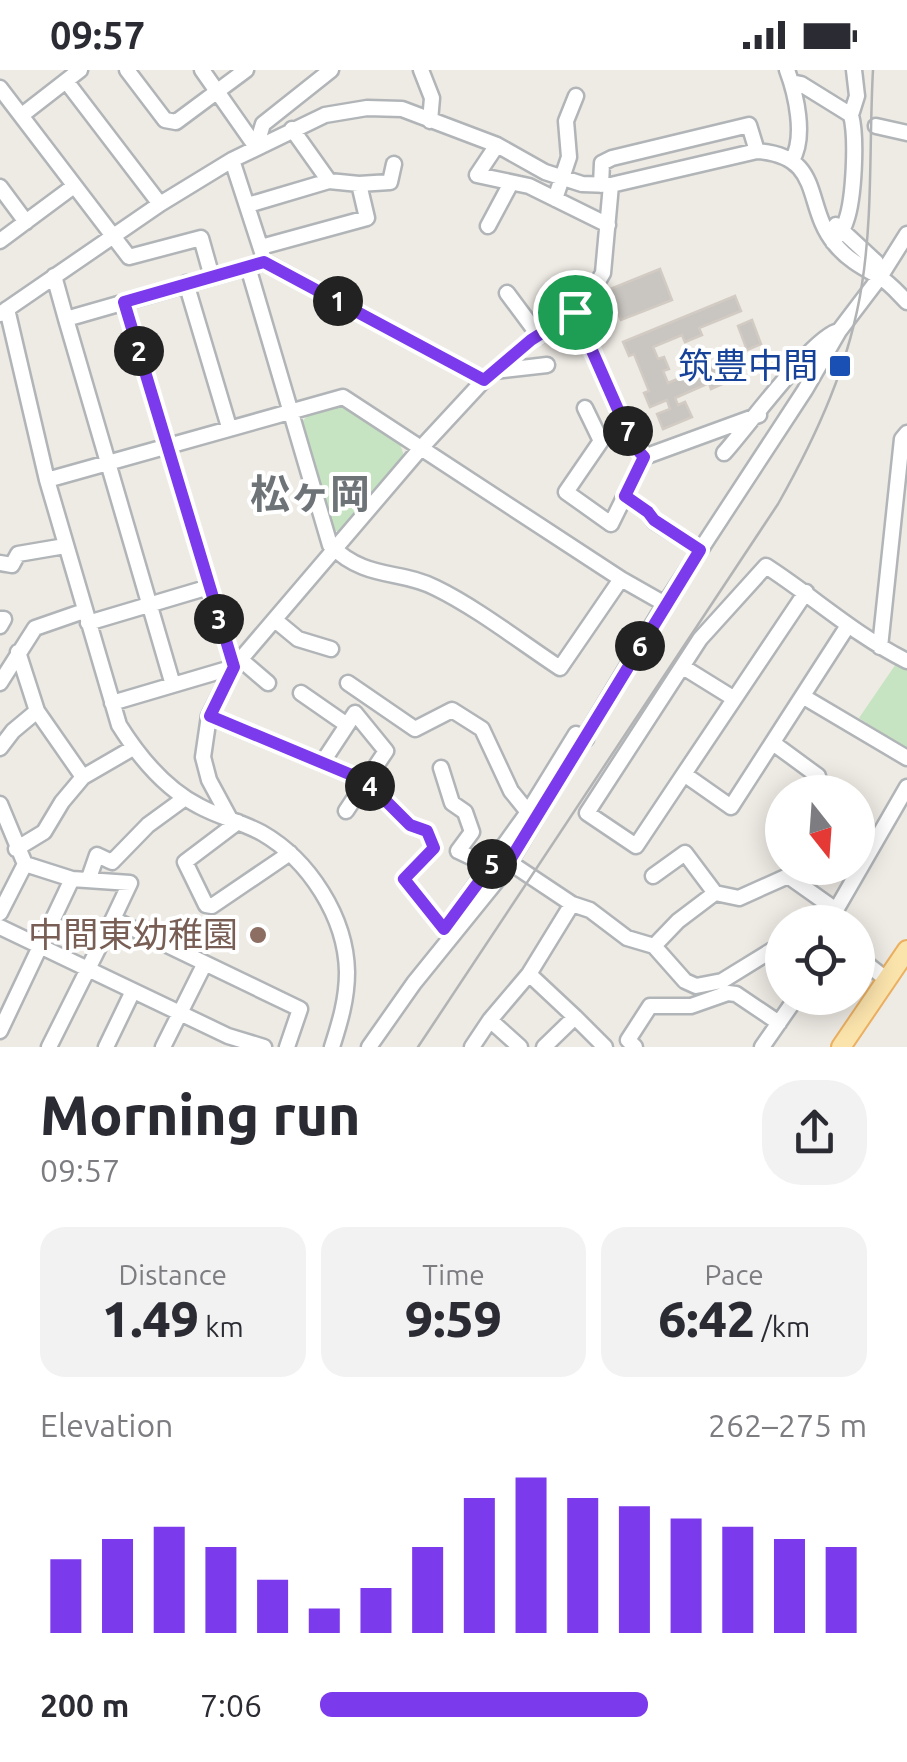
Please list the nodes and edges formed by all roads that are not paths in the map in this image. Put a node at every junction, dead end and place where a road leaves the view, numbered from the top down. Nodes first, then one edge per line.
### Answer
1 (80, 70) edge
2 (127, 70) edge
3 (202, 70) edge
4 (246, 70) edge
5 (332, 70) edge
6 (421, 70) edge
7 (854, 70) edge
8 (789, 76) edge
9 (66, 82) junction
10 (0, 88) edge
11 (218, 91) junction
12 (576, 96) dead end
13 (22, 115) junction
14 (851, 115) junction
15 (430, 121) junction
16 (876, 126) dead end
17 (292, 129) junction
18 (907, 133) edge
19 (497, 145) junction
20 (256, 147) junction
21 (757, 151) junction
22 (232, 160) junction
23 (792, 160) junction
24 (394, 164) dead end
25 (562, 179) junction
26 (330, 181) junction
27 (360, 184) junction
28 (510, 184) junction
29 (606, 185) junction
30 (74, 186) junction
31 (0, 187) edge
32 (555, 198) junction
33 (160, 204) junction
34 (248, 205) junction
35 (26, 222) junction
36 (488, 226) dead end
37 (608, 226) junction
38 (907, 234) edge
39 (113, 237) junction
40 (837, 237) junction
41 (0, 241) edge
42 (262, 254) junction
43 (248, 268) junction
44 (54, 276) junction
45 (880, 276) junction
46 (212, 277) junction
47 (186, 284) junction
48 (507, 293) dead end
49 (124, 302) junction
50 (907, 302) edge
51 (3, 312) edge
52 (575, 312) junction
53 (66, 319) junction
54 (839, 331) junction
55 (539, 336) junction
56 (547, 364) dead end
57 (490, 375) junction
58 (585, 408) dead end
59 (291, 412) junction
60 (758, 415) junction
61 (228, 427) junction
62 (907, 433) edge
63 (167, 444) junction
64 (421, 448) junction
65 (724, 453) dead end
66 (644, 457) junction
67 (109, 462) junction
68 (47, 480) junction
69 (625, 496) junction
70 (902, 498) edge
71 (66, 546) junction
72 (700, 550) junction
73 (336, 551) junction
74 (0, 563) edge
75 (621, 579) junction
76 (209, 586) junction
77 (806, 592) junction
78 (149, 604) junction
79 (664, 604) junction
80 (86, 617) junction
81 (274, 620) junction
82 (847, 627) junction
83 (880, 647) junction
84 (331, 649) dead end
85 (18, 652) junction
86 (907, 660) edge
87 (236, 663) junction
88 (683, 667) junction
89 (0, 683) edge
90 (268, 683) dead end
91 (348, 683) dead end
92 (173, 685) junction
93 (300, 692) dead end
94 (804, 697) junction
95 (733, 698) junction
96 (112, 703) junction
97 (37, 711) junction
98 (210, 716) junction
99 (347, 724) junction
100 (586, 739) junction
101 (774, 744) junction
102 (0, 748) edge
103 (134, 748) junction
104 (907, 758) edge
105 (322, 763) junction
106 (441, 768) dead end
107 (684, 774) junction
108 (817, 775) edge
109 (83, 777) junction
110 (366, 781) junction
111 (907, 786) edge
112 (185, 798) junction
113 (0, 804) edge
114 (346, 811) dead end
115 (528, 812) junction
116 (234, 820) junction
117 (16, 849) junction
118 (290, 854) junction
119 (24, 864) junction
120 (501, 867) junction
121 (653, 876) dead end
122 (90, 878) junction
123 (72, 879) junction
124 (714, 893) junction
125 (572, 904) junction
126 (829, 905) edge
127 (839, 905) edge
128 (0, 913) edge
129 (112, 919) junction
130 (0, 926) edge
131 (41, 945) junction
132 (654, 946) junction
133 (907, 950) edge
134 (765, 957) edge
135 (204, 965) junction
136 (88, 968) junction
137 (875, 969) edge
138 (529, 974) junction
139 (886, 978) junction
140 (725, 987) junction
141 (133, 991) junction
142 (180, 1012) junction
143 (784, 1015) edge
144 (576, 1017) junction
145 (490, 1020) junction
146 (779, 1023) junction
147 (0, 1031) edge
148 (226, 1042) edge
149 (628, 1045) edge
150 (49, 1047) edge
151 (106, 1047) edge
152 (163, 1047) edge
153 (264, 1047) edge
154 (286, 1047) edge
155 (332, 1047) edge
156 (369, 1047) edge
157 (472, 1047) edge
158 (520, 1047) edge
159 (544, 1047) edge
160 (605, 1047) edge
161 (762, 1047) edge
162 (841, 1047) edge

1 - 9 street
2 - 11 street
3 - 11 street
4 - 11 street
5 - 20 street
6 - 15 street
7 - 14 street
8 - 14 street
8 - 23 street
9 - 13 street
9 - 33 street
10 - 13 street
11 - 20 street
12 - 25 street
13 - 30 street
14 - 40 street
15 - 17 street
15 - 19 street
16 - 18 street
17 - 20 street
17 - 26 street
19 - 25 street
19 - 28 street
20 - 22 street
21 - 23 street
21 - 29 street
21 - 29 street
22 - 33 street
22 - 34 street
23 - 40 street
24 - 27 street
25 - 29 street
25 - 32 street
26 - 27 street
26 - 34 street
27 - 42 street
28 - 32 street
28 - 36 street
29 - 37 street
30 - 35 street
30 - 39 street
31 - 35 street
32 - 37 street
33 - 39 street
34 - 42 street
35 - 41 street
37 - 52 street
38 - 45 street
39 - 44 street
39 - 46 street
40 - 45 street
42 - 43 street
42 - 57 street
43 - 46 street
43 - 59 street
44 - 51 street
44 - 53 street
45 - 50 street
45 - 54 street
46 - 47 street
47 - 49 street
47 - 61 street
48 - 55 street
49 - 53 street
49 - 63 street
51 - 68 street
52 - 55 street
52 - 66 street
53 - 67 street
54 - 60 street
54 - 72 street
55 - 57 street
56 - 57 street
57 - 64 street
58 - 69 street
59 - 61 street
59 - 64 street
59 - 73 street
60 - 65 street
60 - 66 street
61 - 63 street
62 - 70 street
63 - 67 street
63 - 76 street
64 - 73 street
64 - 75 street
66 - 69 street
67 - 68 street
67 - 78 street
68 - 71 street
69 - 72 street
70 - 83 street
71 - 74 street
71 - 80 street
72 - 79 street
73 - 75 street
73 - 81 street
75 - 79 street
76 - 78 street
76 - 87 street
77 - 82 street
77 - 88 street
77 - 95 street
78 - 80 street
78 - 92 street
79 - 100 street
80 - 85 street
80 - 96 street
81 - 84 street
81 - 87 street
82 - 83 street
82 - 94 street
83 - 86 street
85 - 89 street
85 - 97 street
87 - 90 street
87 - 92 street
87 - 98 street
88 - 95 street
88 - 107 street
91 - 115 street
92 - 96 street
93 - 99 street
94 - 101 street
94 - 104 street
95 - 107 street
96 - 103 street
97 - 102 street
97 - 109 street
98 - 105 street
98 - 116 street
99 - 105 street
99 - 110 street
100 - 115 street
100 - 120 street
101 - 107 street
101 - 108 street
103 - 109 street
103 - 112 street
105 - 110 street
106 - 120 street
109 - 117 street
110 - 114 street
110 - 120 street
111 - 127 street
112 - 116 street
112 - 122 street
113 - 117 street
115 - 120 street
116 - 118 street
116 - 118 street
117 - 119 street
118 - 155 street
119 - 123 street
119 - 128 street
120 - 125 street
120 - 156 street
121 - 124 street
122 - 123 street
122 - 129 street
123 - 131 street
124 - 126 street
124 - 132 street
125 - 132 street
125 - 138 street
129 - 135 street
129 - 136 street
130 - 131 street
131 - 136 street
131 - 147 street
132 - 140 street
133 - 139 main road
134 - 140 street
135 - 142 street
135 - 154 street
136 - 141 street
136 - 150 street
137 - 139 street
138 - 144 street
138 - 145 street
139 - 162 main road
140 - 146 street
140 - 149 street
141 - 142 street
141 - 151 street
142 - 148 street
142 - 152 street
143 - 146 street
144 - 159 street
144 - 160 street
145 - 157 street
145 - 158 street
146 - 161 street
148 - 153 street

